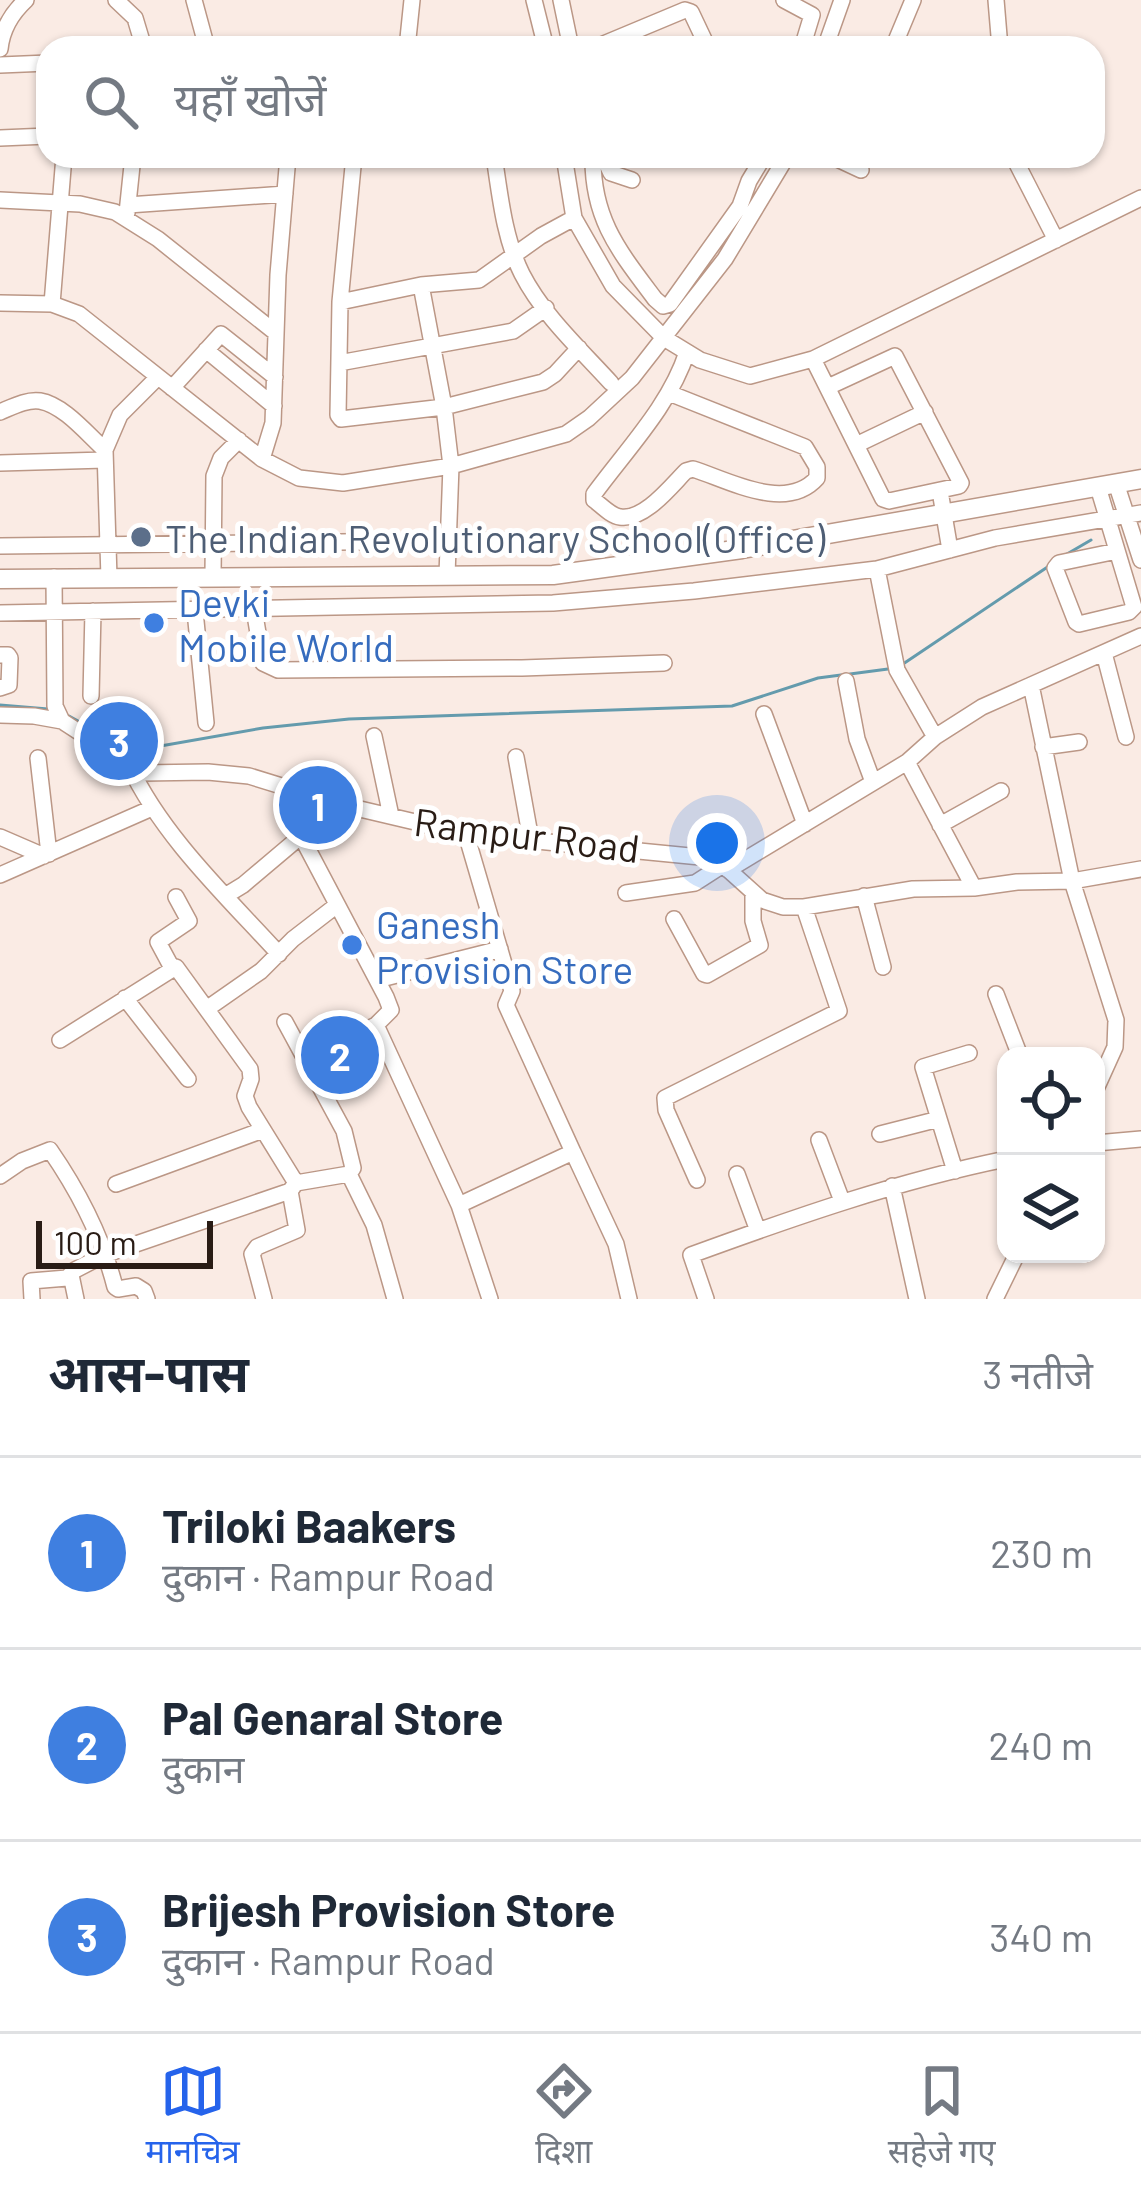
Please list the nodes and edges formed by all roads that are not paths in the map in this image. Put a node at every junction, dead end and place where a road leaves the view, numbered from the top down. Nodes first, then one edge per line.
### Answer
1 (26, 0) edge
2 (116, 0) edge
3 (194, 0) edge
4 (412, 0) edge
5 (534, 0) edge
6 (561, 0) edge
7 (784, 0) edge
8 (842, 0) edge
9 (913, 0) edge
10 (996, 0) edge
11 (683, 5) edge
12 (140, 36) edge
13 (204, 36) edge
14 (408, 36) edge
15 (543, 36) edge
16 (568, 36) edge
17 (619, 36) edge
18 (703, 36) edge
19 (806, 36) edge
20 (829, 36) edge
21 (897, 36) edge
22 (999, 36) edge
23 (0, 49) edge
24 (36, 63) edge
25 (0, 64) edge
26 (36, 136) edge
27 (0, 138) edge
28 (63, 168) edge
29 (132, 168) edge
30 (287, 168) edge
31 (352, 168) edge
32 (496, 168) edge
33 (566, 168) edge
34 (593, 168) edge
35 (609, 168) edge
36 (757, 168) edge
37 (780, 168) edge
38 (857, 168) edge
39 (1018, 168) edge
40 (861, 170) dead end
41 (632, 180) dead end
42 (285, 194) junction
43 (1141, 198) edge
44 (0, 200) edge
45 (60, 203) junction
46 (127, 212) junction
47 (574, 218) junction
48 (1050, 229) junction
49 (515, 254) junction
50 (421, 286) junction
51 (340, 302) junction
52 (0, 303) edge
53 (52, 304) junction
54 (546, 308) junction
55 (276, 333) junction
56 (664, 338) junction
57 (431, 347) junction
58 (579, 348) junction
59 (206, 350) junction
60 (687, 352) junction
61 (813, 358) junction
62 (339, 363) junction
63 (275, 377) junction
64 (611, 382) dead end
65 (165, 383) junction
66 (828, 387) junction
67 (669, 393) junction
68 (274, 406) junction
69 (444, 407) junction
70 (0, 412) edge
71 (925, 412) junction
72 (239, 440) junction
73 (856, 445) junction
74 (105, 455) junction
75 (262, 459) junction
76 (0, 463) edge
77 (451, 466) junction
78 (1141, 479) edge
79 (1107, 485) junction
80 (940, 491) junction
81 (945, 514) junction
82 (1124, 516) edge
83 (511, 540) dead end
84 (448, 541) junction
85 (213, 544) junction
86 (109, 545) junction
87 (0, 547) edge
88 (950, 550) junction
89 (1117, 551) junction
90 (1141, 560) edge
91 (877, 569) junction
92 (447, 575) junction
93 (213, 576) junction
94 (54, 578) junction
95 (109, 578) junction
96 (0, 579) edge
97 (254, 609) junction
98 (93, 611) junction
99 (195, 611) junction
100 (54, 612) junction
101 (0, 613) edge
102 (1141, 636) edge
103 (1104, 653) junction
104 (0, 655) edge
105 (664, 663) dead end
106 (847, 681) dead end
107 (1031, 685) junction
108 (0, 688) edge
109 (91, 696) dead end
110 (764, 714) dead end
111 (0, 715) edge
112 (59, 715) junction
113 (206, 723) dead end
114 (374, 736) dead end
115 (934, 737) junction
116 (1126, 737) dead end
117 (1079, 742) dead end
118 (1043, 747) junction
119 (38, 758) dead end
120 (516, 758) dead end
121 (907, 762) junction
122 (129, 765) junction
123 (873, 782) junction
124 (1001, 791) dead end
125 (331, 801) junction
126 (152, 808) junction
127 (392, 816) junction
128 (805, 824) junction
129 (940, 825) junction
130 (466, 834) junction
131 (301, 836) junction
132 (0, 837) edge
133 (531, 840) junction
134 (46, 855) junction
135 (726, 867) junction
136 (1141, 869) edge
137 (0, 875) edge
138 (1072, 881) junction
139 (974, 888) junction
140 (753, 892) junction
141 (626, 893) dead end
142 (226, 896) junction
143 (864, 896) junction
144 (176, 897) dead end
145 (337, 905) junction
146 (804, 907) junction
147 (674, 920) dead end
148 (500, 949) junction
149 (279, 954) junction
150 (883, 967) dead end
151 (172, 968) junction
152 (377, 980) junction
153 (996, 994) dead end
154 (125, 998) junction
155 (208, 1008) junction
156 (286, 1022) dead end
157 (376, 1025) junction
158 (60, 1040) dead end
159 (1017, 1047) edge
160 (969, 1053) dead end
161 (308, 1060) junction
162 (1105, 1069) edge
163 (188, 1078) dead end
164 (938, 1119) junction
165 (263, 1130) junction
166 (880, 1134) dead end
167 (819, 1139) dead end
168 (1141, 1139) edge
169 (1105, 1142) edge
170 (573, 1152) junction
171 (997, 1161) edge
172 (955, 1171) junction
173 (349, 1174) junction
174 (736, 1174) dead end
175 (0, 1176) edge
176 (698, 1180) dead end
177 (116, 1184) dead end
178 (892, 1186) junction
179 (293, 1187) junction
180 (842, 1201) junction
181 (459, 1205) junction
182 (758, 1231) junction
183 (106, 1254) junction
184 (1013, 1263) edge
185 (71, 1274) junction
186 (32, 1299) edge
187 (76, 1299) edge
188 (147, 1299) edge
189 (264, 1299) edge
190 (395, 1299) edge
191 (490, 1299) edge
192 (628, 1299) edge
193 (706, 1299) edge
194 (917, 1299) edge
195 (995, 1299) edge

1 - 23 street
2 - 12 street
3 - 13 street
4 - 14 street
5 - 15 street
6 - 16 street
7 - 19 street
8 - 20 street
9 - 21 street
10 - 22 street
11 - 17 street
11 - 18 street
24 - 25 street
26 - 27 street
28 - 45 street
29 - 46 street
30 - 42 street
31 - 51 street
32 - 49 street
33 - 47 street
34 - 36 street
35 - 41 street
37 - 56 street
38 - 40 street
39 - 48 street
42 - 46 street
42 - 55 street
43 - 48 street
44 - 45 street
45 - 46 street
45 - 53 street
46 - 55 street
47 - 49 street
47 - 56 street
48 - 61 street
49 - 50 street
49 - 54 street
50 - 51 street
50 - 57 street
51 - 62 street
52 - 53 street
53 - 65 street
54 - 57 street
54 - 58 street
55 - 63 street
56 - 60 street
56 - 77 street
57 - 62 street
57 - 69 street
58 - 64 street
58 - 69 street
59 - 63 street
59 - 65 street
59 - 68 street
60 - 61 street
60 - 67 street
61 - 66 street
62 - 69 street
63 - 68 street
65 - 72 street
65 - 74 street
66 - 71 street
66 - 73 street
67 - 67 street
68 - 75 street
69 - 77 street
70 - 74 street
71 - 73 street
71 - 80 street
72 - 75 street
72 - 85 street
73 - 80 street
74 - 76 street
74 - 86 street
75 - 77 street
77 - 84 street
78 - 79 main road
79 - 81 main road
79 - 82 street
80 - 81 street
81 - 88 street
81 - 92 main road
82 - 88 street
82 - 89 street
82 - 90 street
83 - 84 street
84 - 85 street
84 - 92 street
85 - 86 street
85 - 93 street
86 - 87 street
86 - 95 street
88 - 91 street
89 - 89 street
91 - 97 street
91 - 115 street
92 - 93 main road
93 - 95 main road
94 - 95 main road
94 - 96 main road
94 - 100 street
97 - 99 street
97 - 105 street
98 - 99 street
98 - 100 street
98 - 109 street
99 - 113 street
100 - 101 street
100 - 112 street
102 - 103 street
103 - 107 street
103 - 116 street
104 - 108 street
106 - 123 street
107 - 115 street
107 - 118 street
110 - 128 street
111 - 112 street
112 - 122 street, Rampur Road
114 - 127 street
115 - 121 street
117 - 118 street
118 - 138 street
119 - 134 street
120 - 133 street
121 - 123 street
121 - 129 street
122 - 125 street, Rampur Road
122 - 126 street
123 - 128 street
124 - 129 street
125 - 127 street, Rampur Road
125 - 131 street
126 - 134 street
126 - 142 street
127 - 130 street, Rampur Road
128 - 135 street
129 - 139 street
130 - 133 street, Rampur Road
130 - 148 street
131 - 142 street
131 - 145 street
132 - 134 street
133 - 135 street, Rampur Road
134 - 137 street
135 - 140 street, Rampur Road
135 - 141 street
136 - 138 street, Rampur Road
138 - 139 street, Rampur Road
138 - 162 street
139 - 143 street, Rampur Road
140 - 146 street, Rampur Road
140 - 147 street
142 - 149 street
143 - 146 street, Rampur Road
143 - 150 street
144 - 151 street
145 - 149 street
145 - 152 street
146 - 176 street
148 - 152 street
148 - 170 street
149 - 155 street
151 - 154 street
151 - 155 street
152 - 157 street
153 - 159 street
154 - 158 street
154 - 163 street
155 - 165 street
156 - 161 street
157 - 161 street
157 - 181 street
160 - 164 street
161 - 173 street
164 - 166 street
164 - 172 street
165 - 177 street
165 - 179 street
167 - 180 street
168 - 169 street
170 - 181 street
170 - 192 street
171 - 172 street
172 - 178 street
173 - 179 street
173 - 190 street
174 - 182 street
175 - 183 street
178 - 180 street
178 - 194 street
179 - 183 street
179 - 189 street
180 - 182 street
181 - 191 street
182 - 193 street
183 - 185 street
183 - 188 street
184 - 195 street
185 - 186 street
185 - 187 street

